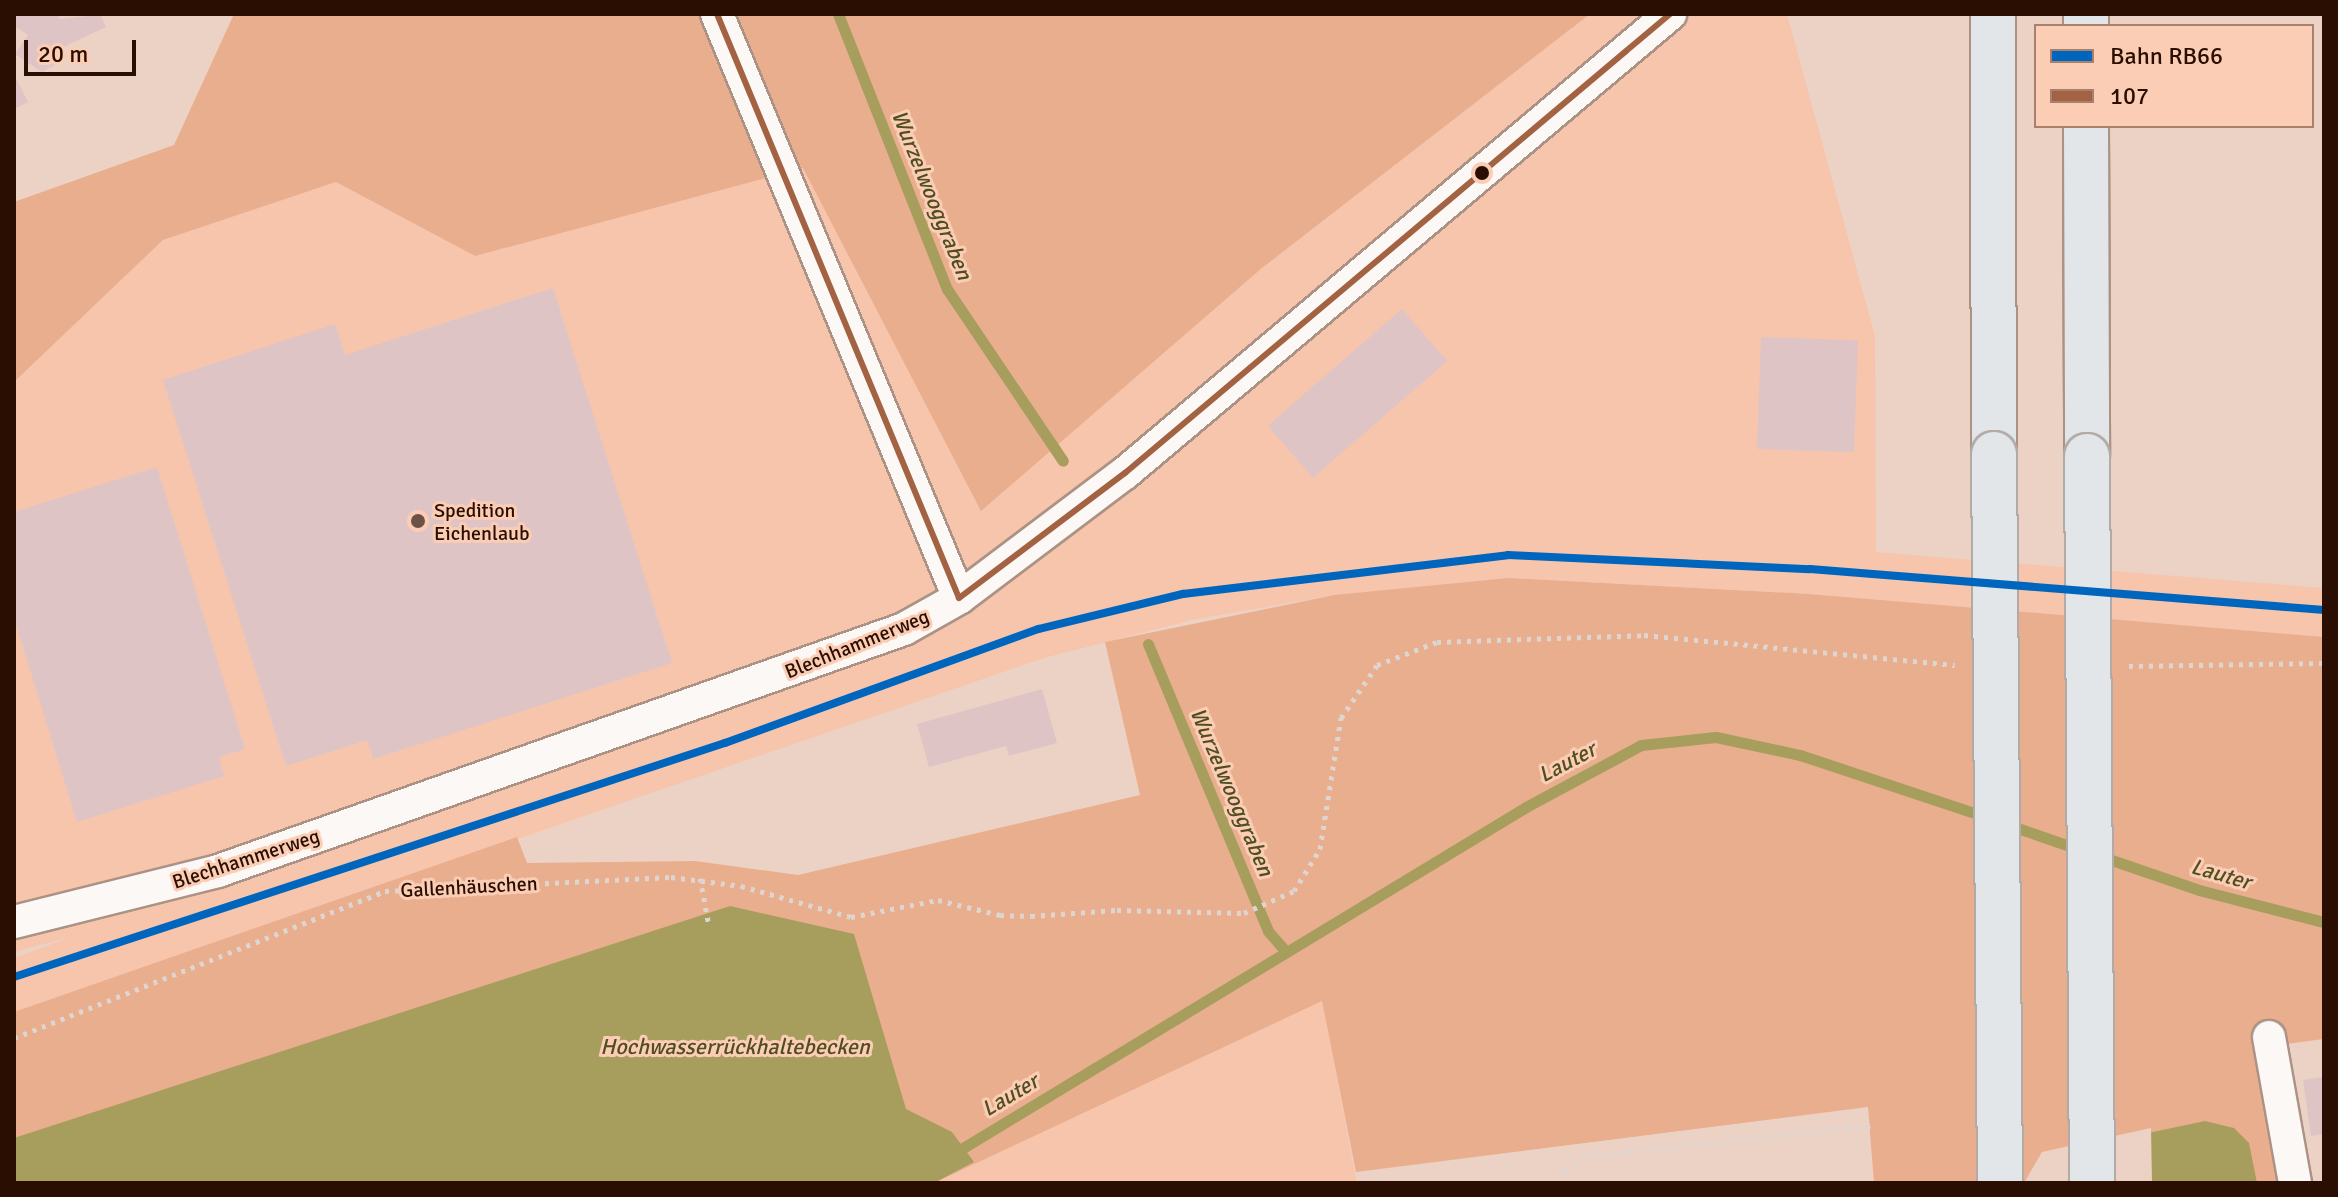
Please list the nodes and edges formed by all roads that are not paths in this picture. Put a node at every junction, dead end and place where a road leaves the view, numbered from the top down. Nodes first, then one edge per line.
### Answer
1 (717, 14) edge
2 (1670, 14) edge
3 (1993, 14) edge
4 (2086, 128) edge
5 (959, 598) junction
6 (14, 922) edge
7 (2269, 1037) dead end
8 (2000, 1183) edge
9 (2092, 1183) edge
10 (2295, 1183) edge

1 - 5 street
2 - 5 street, Blechhammerweg
3 - 8 highway, bridge
4 - 9 highway, bridge
5 - 6 street, Blechhammerweg
7 - 10 street

